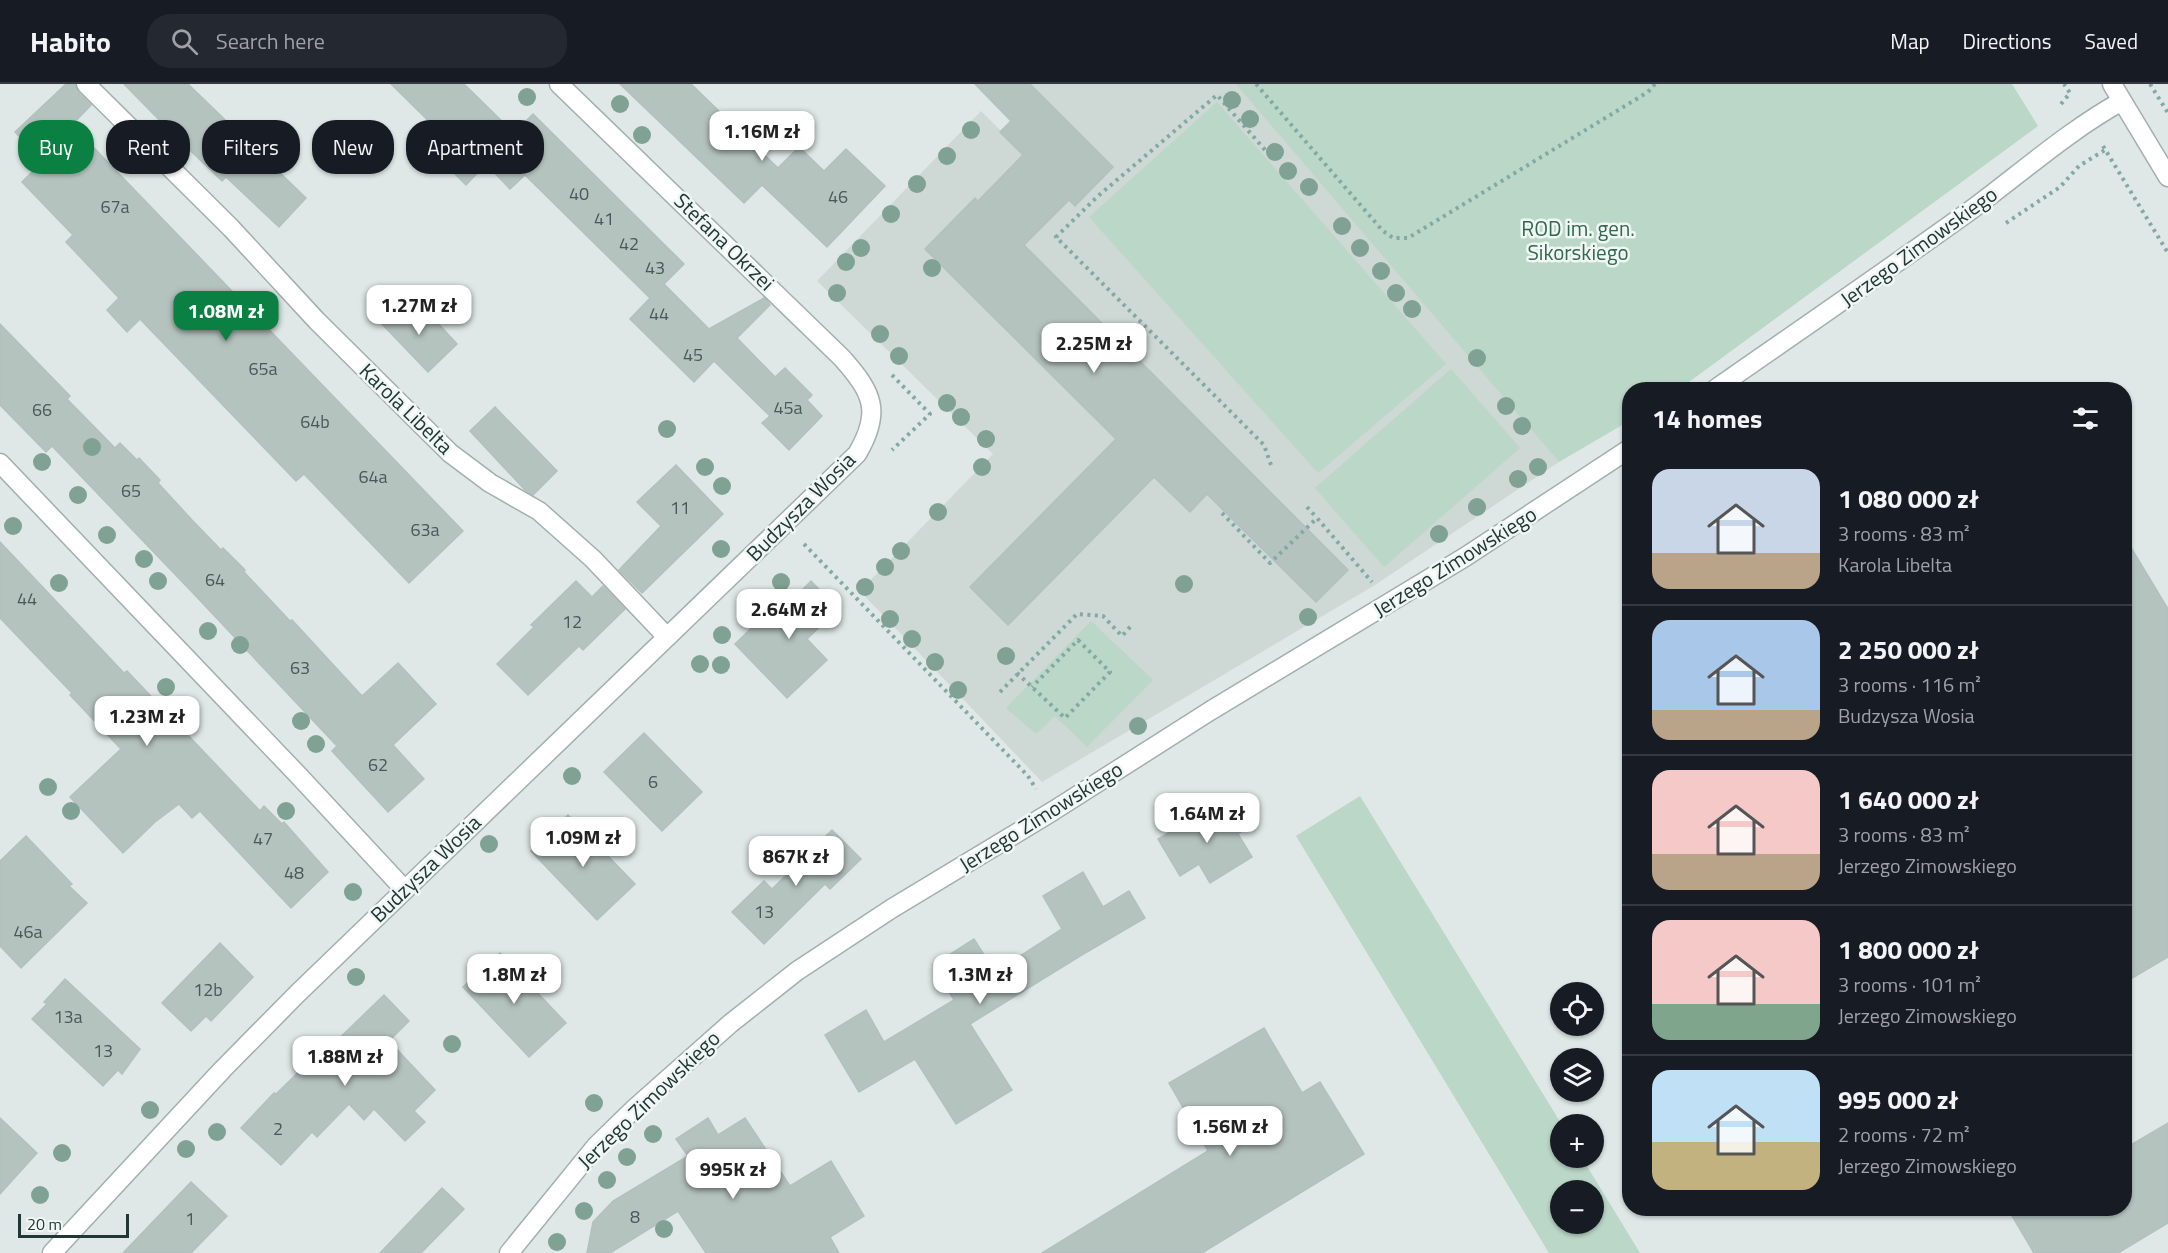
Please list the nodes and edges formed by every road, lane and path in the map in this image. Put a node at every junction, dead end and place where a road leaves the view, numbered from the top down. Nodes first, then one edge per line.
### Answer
1 (86, 84) edge
2 (559, 84) edge
3 (1256, 84) edge
4 (1655, 84) edge
5 (2112, 84) edge
6 (2150, 84) edge
7 (2070, 93) dead end
8 (2122, 101) junction
9 (2168, 112) edge
10 (2088, 122) junction
11 (2104, 150) junction
12 (1273, 159) dead end
13 (2168, 177) edge
14 (2006, 223) dead end
15 (2168, 253) edge
16 (890, 374) dead end
17 (1726, 382) edge
18 (873, 412) joint
19 (889, 453) dead end
20 (1622, 454) edge
21 (0, 463) edge
22 (1271, 465) dead end
23 (1307, 507) dead end
24 (1222, 513) dead end
25 (1317, 518) junction
26 (784, 524) junction
27 (1375, 585) dead end
28 (1131, 626) dead end
29 (666, 636) junction
30 (1017, 673) junction
31 (1032, 687) junction
32 (1000, 692) dead end
33 (1028, 776) dead end
34 (404, 889) junction
35 (52, 1253) edge
36 (509, 1253) edge

1 - 29 street, Karola Libelta
2 - 18 street, Stefana Okrzei
3 - 4 path
5 - 8 street
6 - 9 path
7 - 10 path
8 - 10 street, Jerzego Zimowskiego
8 - 13 street
10 - 11 path
10 - 17 street, Jerzego Zimowskiego
11 - 14 path
11 - 15 path
12 - 22 path
16 - 19 path
18 - 26 street, Budzysza Wosia
20 - 36 street, Jerzego Zimowskiego
21 - 34 street
23 - 25 path
24 - 25 path
25 - 27 path
26 - 29 street, Budzysza Wosia
26 - 33 path
28 - 30 path
29 - 34 street, Budzysza Wosia
30 - 31 path
30 - 32 path
31 - 31 path
34 - 35 street, Budzysza Wosia

